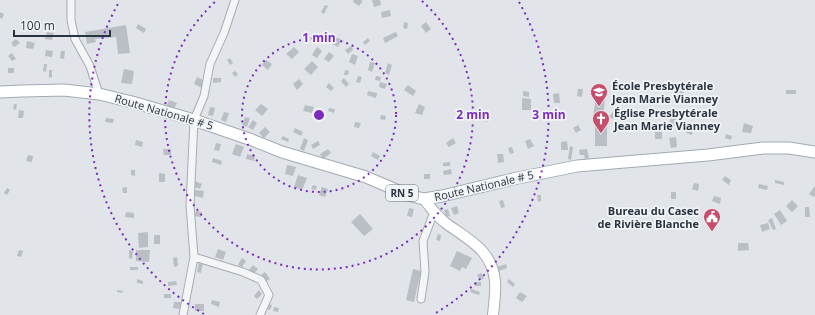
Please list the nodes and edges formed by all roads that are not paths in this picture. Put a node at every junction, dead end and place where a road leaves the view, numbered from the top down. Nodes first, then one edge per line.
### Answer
1 (71, 0) edge
2 (235, 0) edge
3 (0, 92) edge
4 (99, 94) junction
5 (194, 120) junction
6 (815, 152) edge
7 (424, 199) junction
8 (434, 212) junction
9 (194, 257) junction
10 (421, 299) dead end
11 (183, 315) edge
12 (260, 315) edge
13 (493, 315) edge

1 - 4 street
2 - 5 street
3 - 4 main road, Route Nationale # 5 / RN 5
4 - 5 main road, Route Nationale # 5 / RN 5
5 - 7 main road, Route Nationale # 5 / RN 5
5 - 9 street
6 - 7 main road, Route Nationale # 5 / RN 5
7 - 8 street
8 - 10 street
8 - 13 street
9 - 11 street
9 - 12 street

